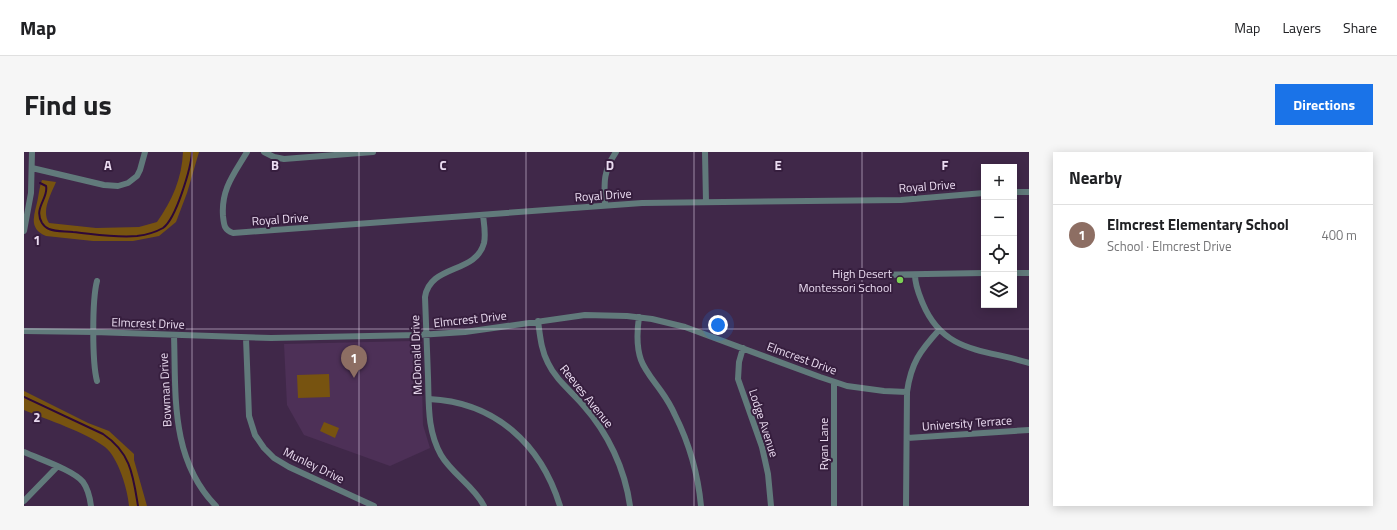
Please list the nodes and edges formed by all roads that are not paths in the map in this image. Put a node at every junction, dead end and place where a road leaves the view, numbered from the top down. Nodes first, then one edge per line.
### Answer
1 (32, 152) edge
2 (145, 152) edge
3 (247, 152) edge
4 (264, 152) edge
5 (373, 152) edge
6 (616, 152) edge
7 (705, 152) edge
8 (32, 168) junction
9 (1017, 192) edge
10 (1029, 192) edge
11 (981, 193) edge
12 (706, 202) junction
13 (606, 205) junction
14 (483, 215) junction
15 (24, 231) edge
16 (981, 273) edge
17 (1017, 273) edge
18 (1029, 273) edge
19 (915, 274) junction
20 (869, 275) dead end
21 (97, 281) dead end
22 (639, 317) junction
23 (538, 321) junction
24 (939, 330) junction
25 (24, 331) edge
26 (94, 332) junction
27 (426, 334) junction
28 (174, 335) junction
29 (246, 338) junction
30 (743, 348) junction
31 (1029, 363) edge
32 (97, 381) dead end
33 (834, 382) junction
34 (906, 392) junction
35 (429, 398) junction
36 (1029, 430) edge
37 (907, 438) junction
38 (24, 452) edge
39 (57, 467) junction
40 (24, 501) edge
41 (91, 506) edge
42 (216, 506) edge
43 (374, 506) edge
44 (484, 506) edge
45 (560, 506) edge
46 (630, 506) edge
47 (701, 506) edge
48 (771, 506) edge
49 (834, 506) edge
50 (906, 506) edge

1 - 8 street
2 - 8 street
3 - 14 street, Royal Drive
4 - 5 street
6 - 13 street
7 - 12 street
8 - 15 street
9 - 10 street
11 - 12 street, Royal Drive
12 - 13 street, Royal Drive
13 - 14 street, Royal Drive
14 - 27 street, McDonald Drive
16 - 19 street
17 - 18 street
19 - 20 street
19 - 24 street
21 - 26 street
22 - 23 street, Elmcrest Drive
22 - 30 street, Elmcrest Drive
22 - 47 street
23 - 27 street, Elmcrest Drive
23 - 46 street, Reeves Avenue
24 - 31 street
24 - 34 street, University Terrace
25 - 26 street, Elmcrest Drive
26 - 28 street, Elmcrest Drive
26 - 32 street
27 - 29 street, Elmcrest Drive
27 - 35 street, McDonald Drive
28 - 29 street, Elmcrest Drive
28 - 42 street, Bowman Drive
29 - 43 street, Munley Drive
30 - 33 street, Elmcrest Drive
30 - 48 street, Lodge Avenue
33 - 34 street, Elmcrest Drive
33 - 49 street, Ryan Lane
34 - 37 street, University Terrace
35 - 44 street, McDonald Drive
35 - 45 street
36 - 37 street, University Terrace
37 - 50 street, University Terrace
38 - 39 street
39 - 40 street
39 - 41 street

